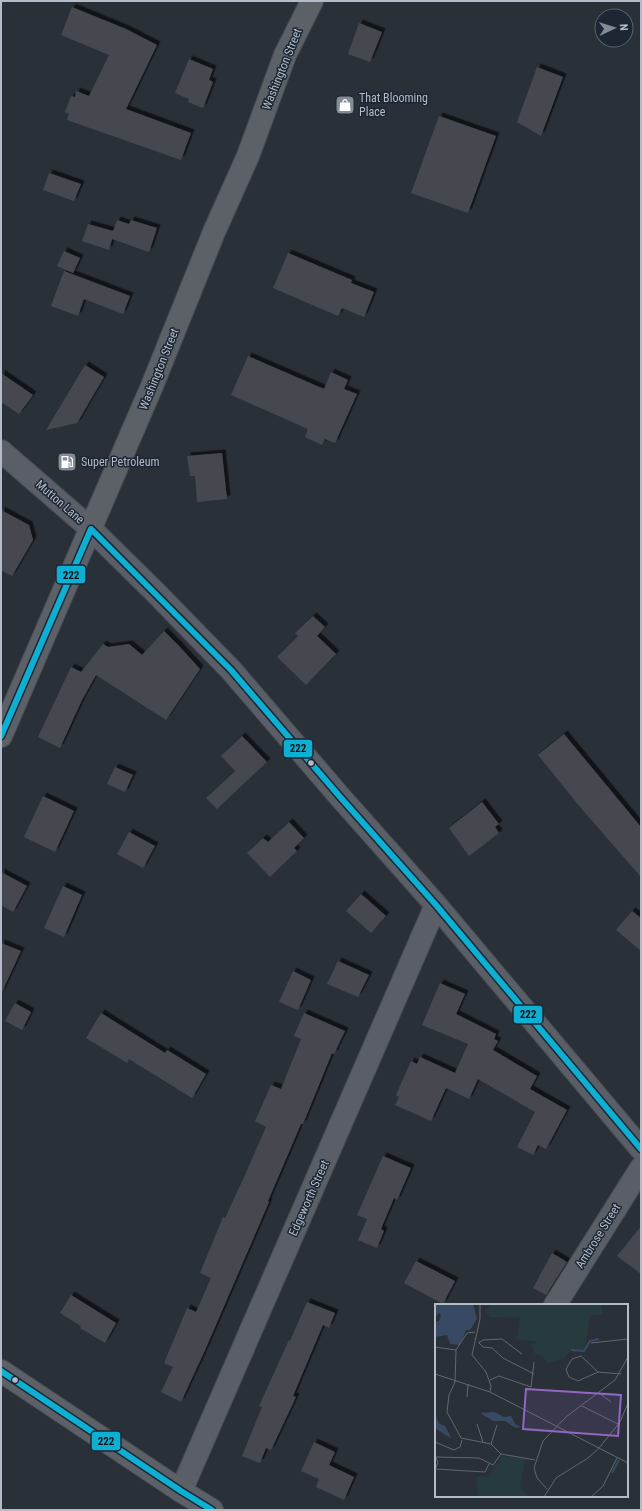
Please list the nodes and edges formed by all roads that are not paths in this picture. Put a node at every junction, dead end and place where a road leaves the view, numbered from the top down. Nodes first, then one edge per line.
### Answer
1 (312, 1) edge
2 (1, 451) edge
3 (91, 530) junction
4 (1, 736) edge
5 (436, 905) junction
6 (641, 1149) edge
7 (641, 1168) edge
8 (556, 1304) edge
9 (1, 1371) edge
10 (181, 1491) junction
11 (212, 1510) edge

1 - 3 main road, Washington Street
2 - 3 street, Mutton Lane
3 - 4 main road, Washington Street
3 - 5 street, Mutton Lane
5 - 6 street, Mutton Lane
5 - 10 street, Edgeworth Street
7 - 8 street, Ambrose Street
9 - 10 main road
10 - 11 main road

